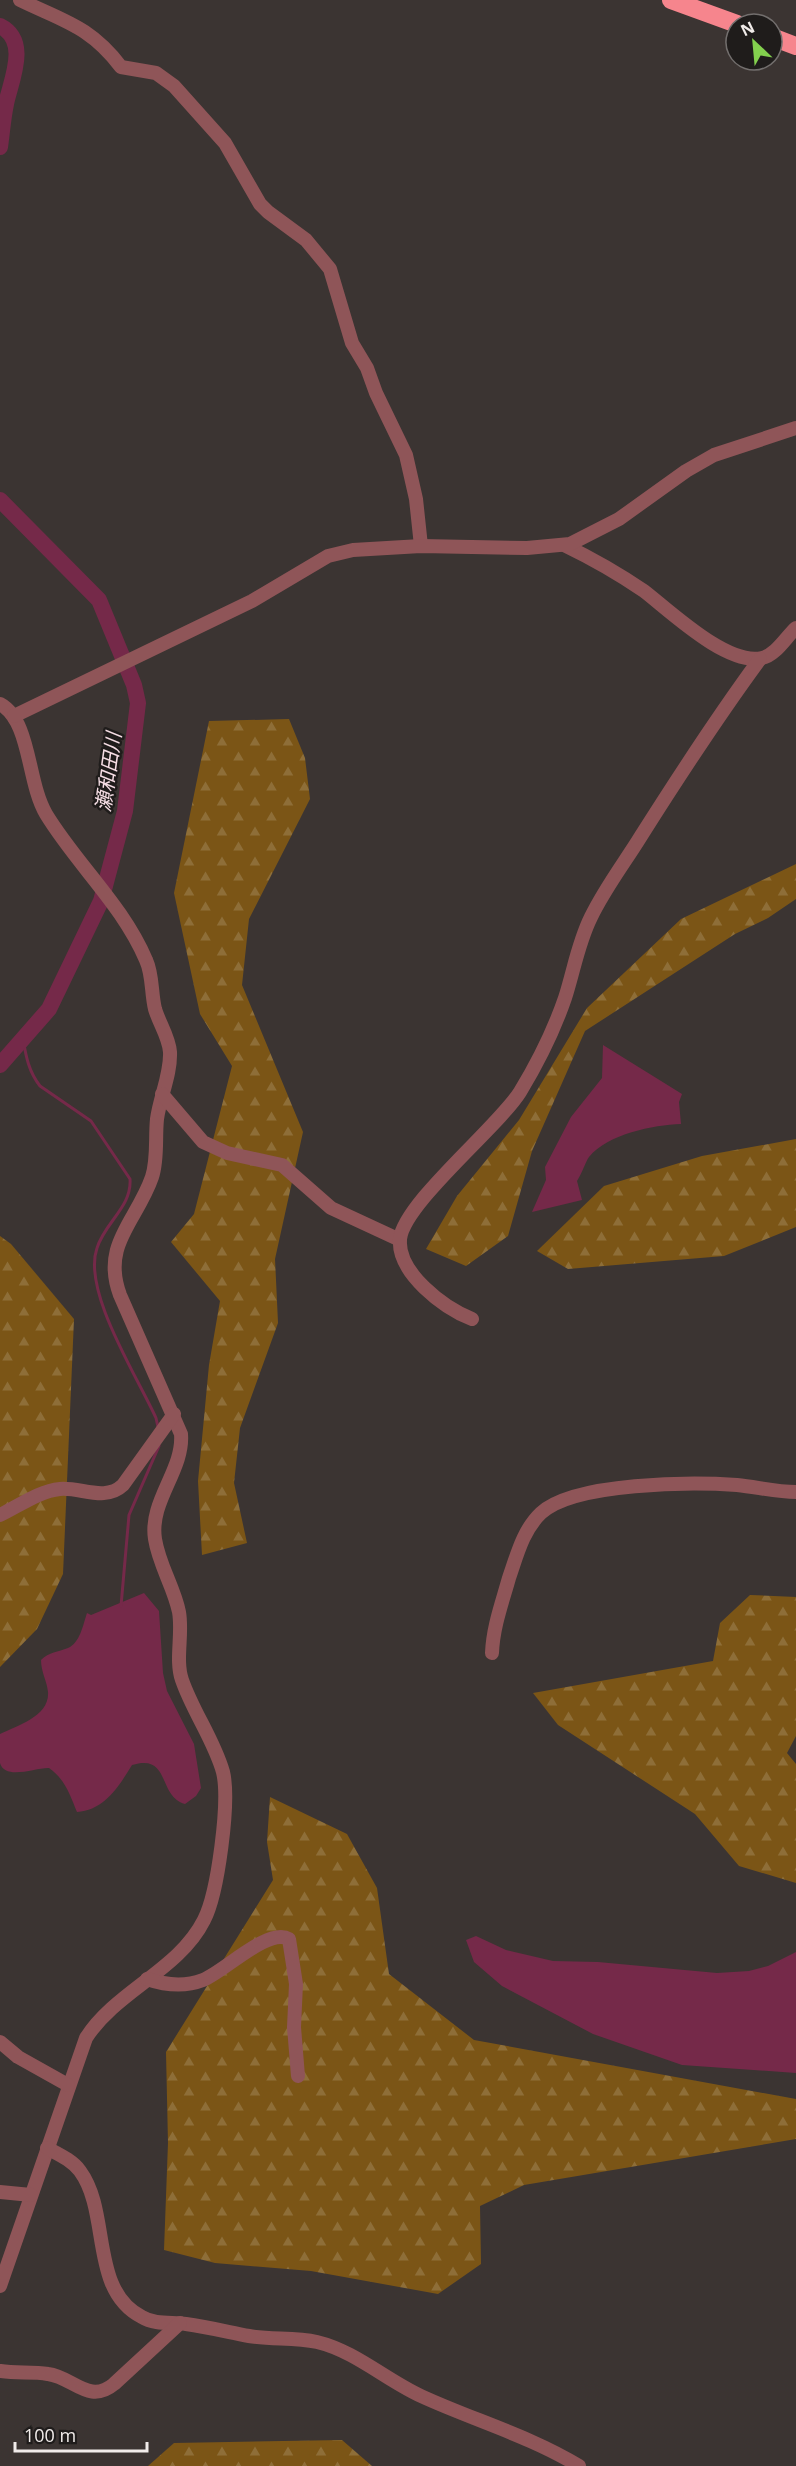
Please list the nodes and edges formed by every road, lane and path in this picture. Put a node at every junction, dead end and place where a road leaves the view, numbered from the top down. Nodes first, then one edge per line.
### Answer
1 (20, 0) edge
2 (671, 0) edge
3 (724, 19) edge
4 (796, 428) edge
5 (564, 545) junction
6 (422, 546) junction
7 (796, 628) edge
8 (760, 658) junction
9 (0, 704) edge
10 (14, 716) junction
11 (162, 1094) junction
12 (400, 1240) junction
13 (472, 1319) dead end
14 (174, 1414) junction
15 (796, 1492) edge
16 (0, 1515) edge
17 (492, 1653) dead end
18 (147, 1979) junction
19 (0, 2042) edge
20 (298, 2076) dead end
21 (68, 2085) junction
22 (47, 2148) junction
23 (0, 2192) edge
24 (30, 2196) junction
25 (0, 2286) edge
26 (180, 2323) junction
27 (0, 2371) edge
28 (579, 2466) edge

1 - 6 street
2 - 3 highway
4 - 5 street
5 - 6 street
5 - 8 street
6 - 10 street
7 - 8 street
8 - 12 street
9 - 10 street
10 - 11 street
11 - 12 street
11 - 14 street
12 - 13 street
14 - 16 street
14 - 18 street
15 - 17 street
18 - 20 street
18 - 21 street
19 - 21 street
21 - 22 street
22 - 24 street
22 - 26 street
23 - 24 street
24 - 25 street
26 - 27 street
26 - 28 street

